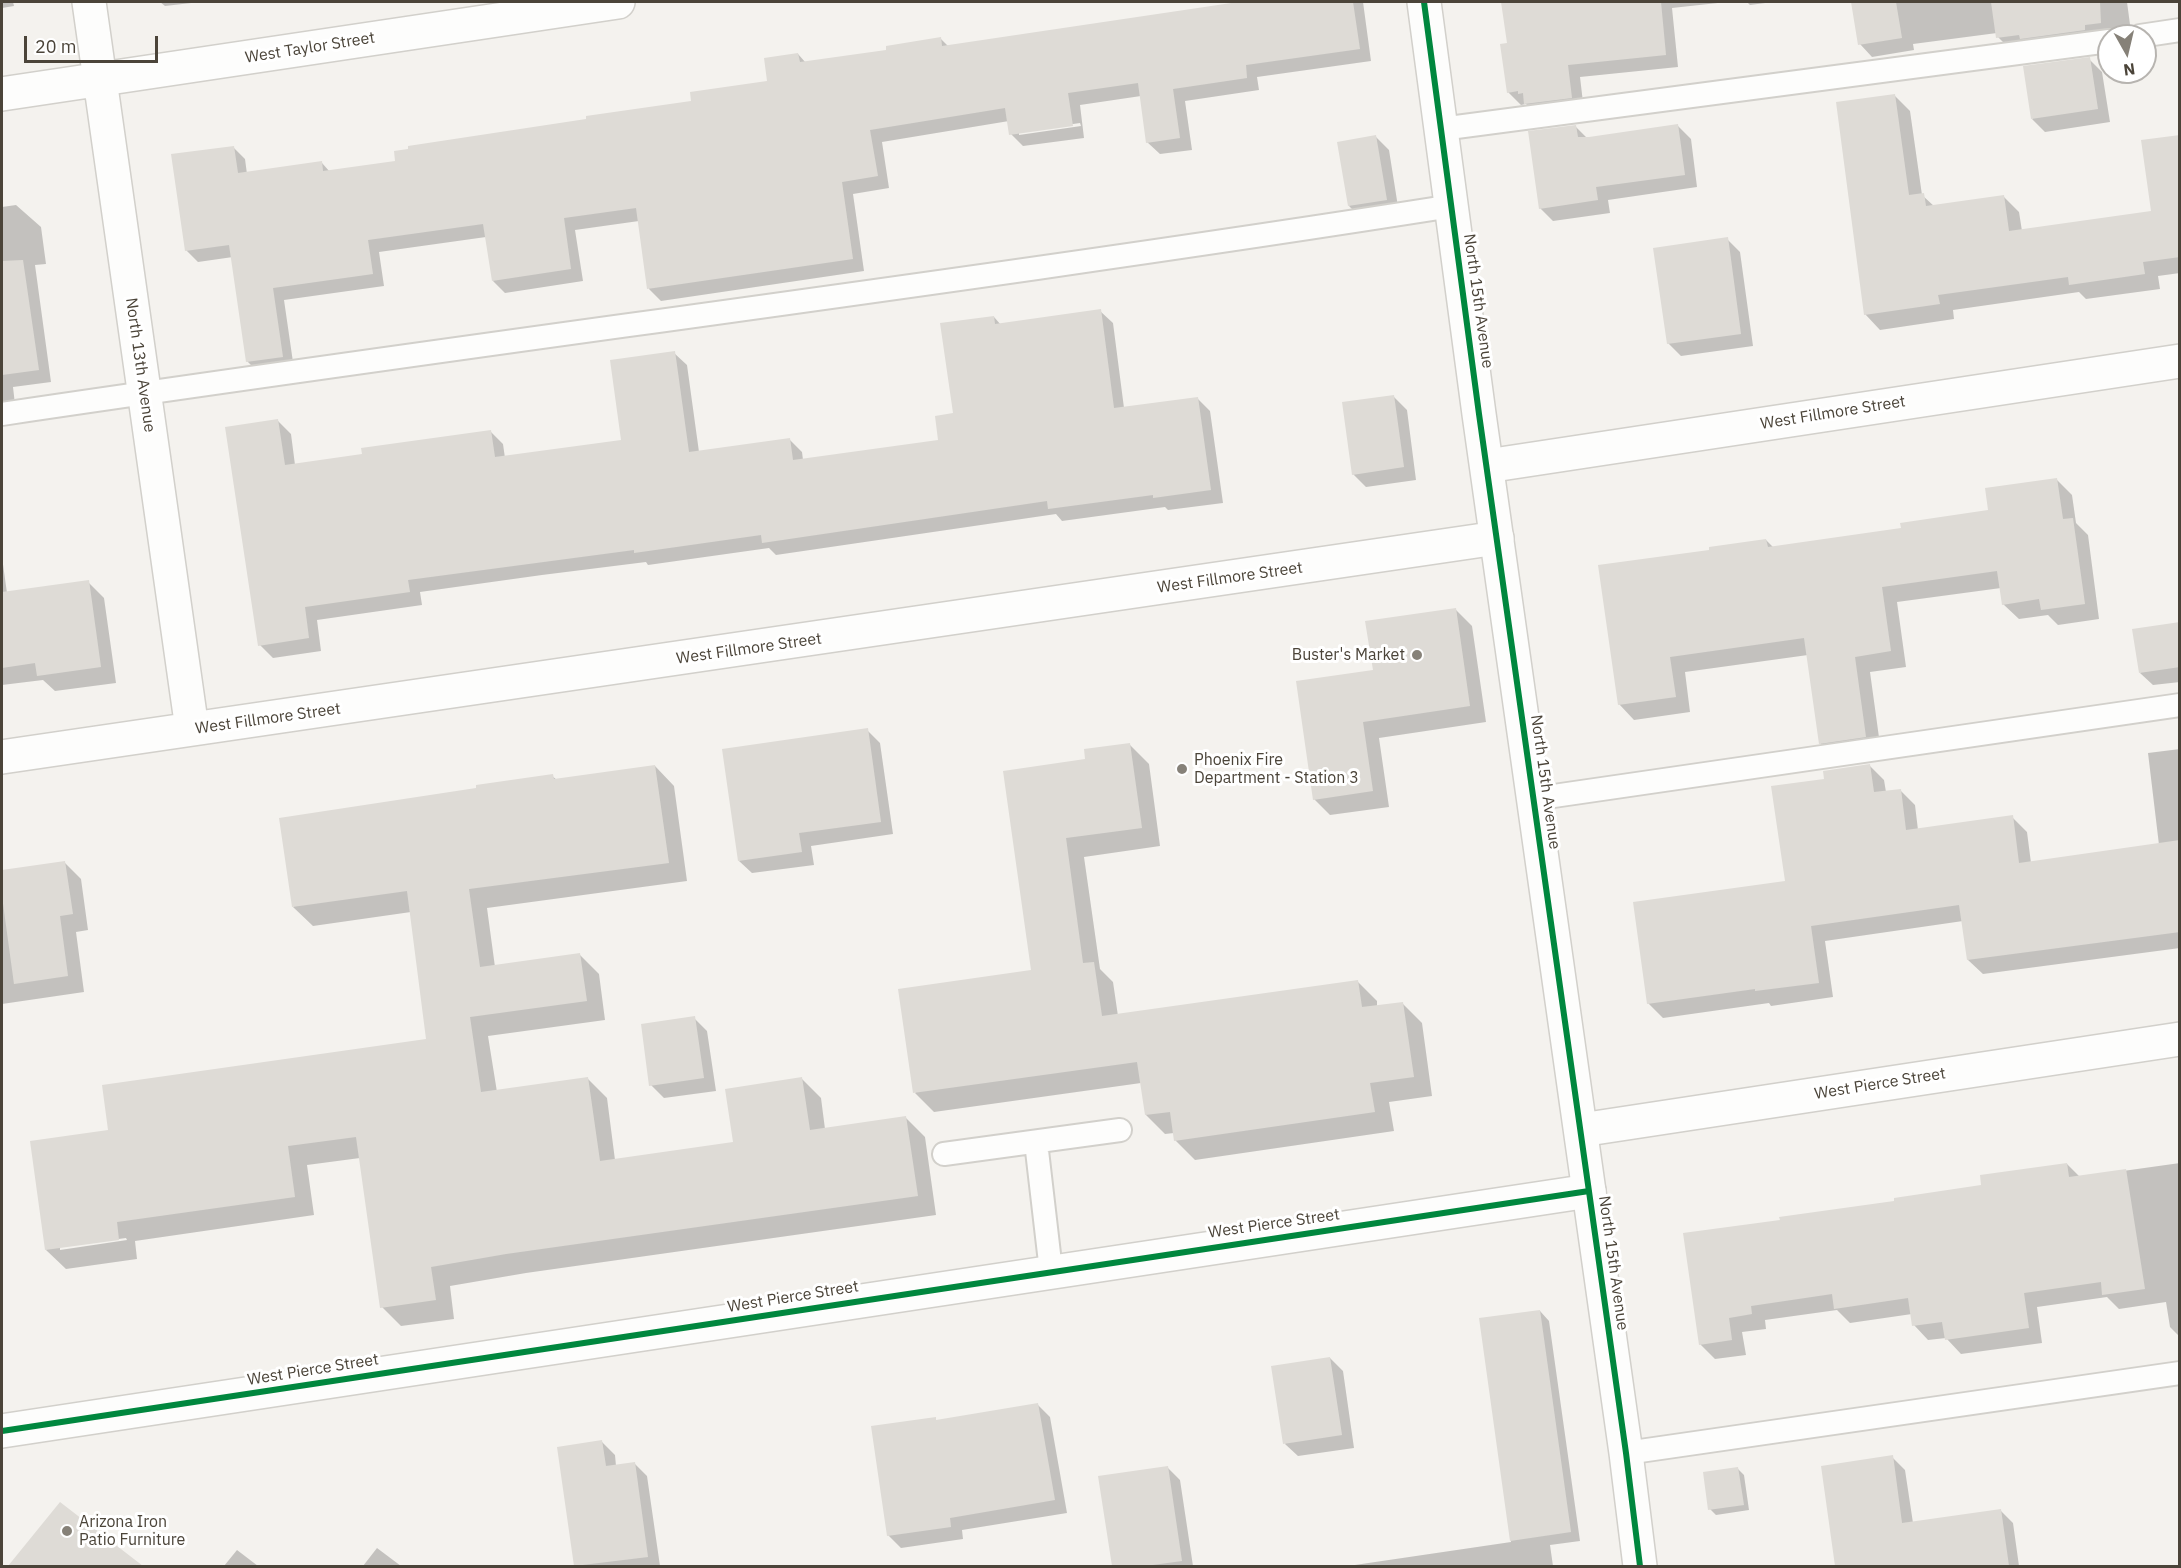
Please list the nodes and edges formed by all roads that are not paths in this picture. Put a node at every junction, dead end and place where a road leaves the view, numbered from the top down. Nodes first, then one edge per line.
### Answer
1 (89, 2) edge
2 (618, 2) edge
3 (1424, 2) edge
4 (2180, 30) edge
5 (2157, 33) edge
6 (2097, 43) edge
7 (100, 80) junction
8 (2, 94) edge
9 (1441, 129) junction
10 (1452, 206) junction
11 (2180, 361) edge
12 (144, 392) junction
13 (2, 414) edge
14 (1486, 465) junction
15 (1497, 538) junction
16 (2180, 705) edge
17 (192, 729) junction
18 (2, 757) edge
19 (1533, 799) junction
20 (2180, 1039) edge
21 (1120, 1130) dead end
22 (1581, 1130) junction
23 (1036, 1142) junction
24 (944, 1154) dead end
25 (1589, 1191) junction
26 (1051, 1271) junction
27 (2180, 1373) edge
28 (2, 1431) edge
29 (1626, 1453) junction
30 (1640, 1566) edge

1 - 7 street, North 13th Avenue
2 - 7 street, West Taylor Street
3 - 9 street, North 15th Avenue
4 - 5 lane
6 - 9 lane
7 - 8 street, West Taylor Street
7 - 12 street, North 13th Avenue
9 - 10 street, North 15th Avenue
10 - 12 lane
10 - 14 street, North 15th Avenue
11 - 14 street, West Fillmore Street
12 - 13 lane
12 - 17 street, North 13th Avenue
14 - 15 street, North 15th Avenue
15 - 17 street, West Fillmore Street
15 - 19 street, North 15th Avenue
16 - 19 lane
17 - 18 street, West Fillmore Street
19 - 22 street, North 15th Avenue
20 - 22 street, West Pierce Street
21 - 23 lane
22 - 25 street, North 15th Avenue
23 - 24 lane
23 - 26 lane
25 - 26 street, West Pierce Street
25 - 29 street, North 15th Avenue
26 - 28 street, West Pierce Street
27 - 29 lane
29 - 30 street, North 15th Avenue

